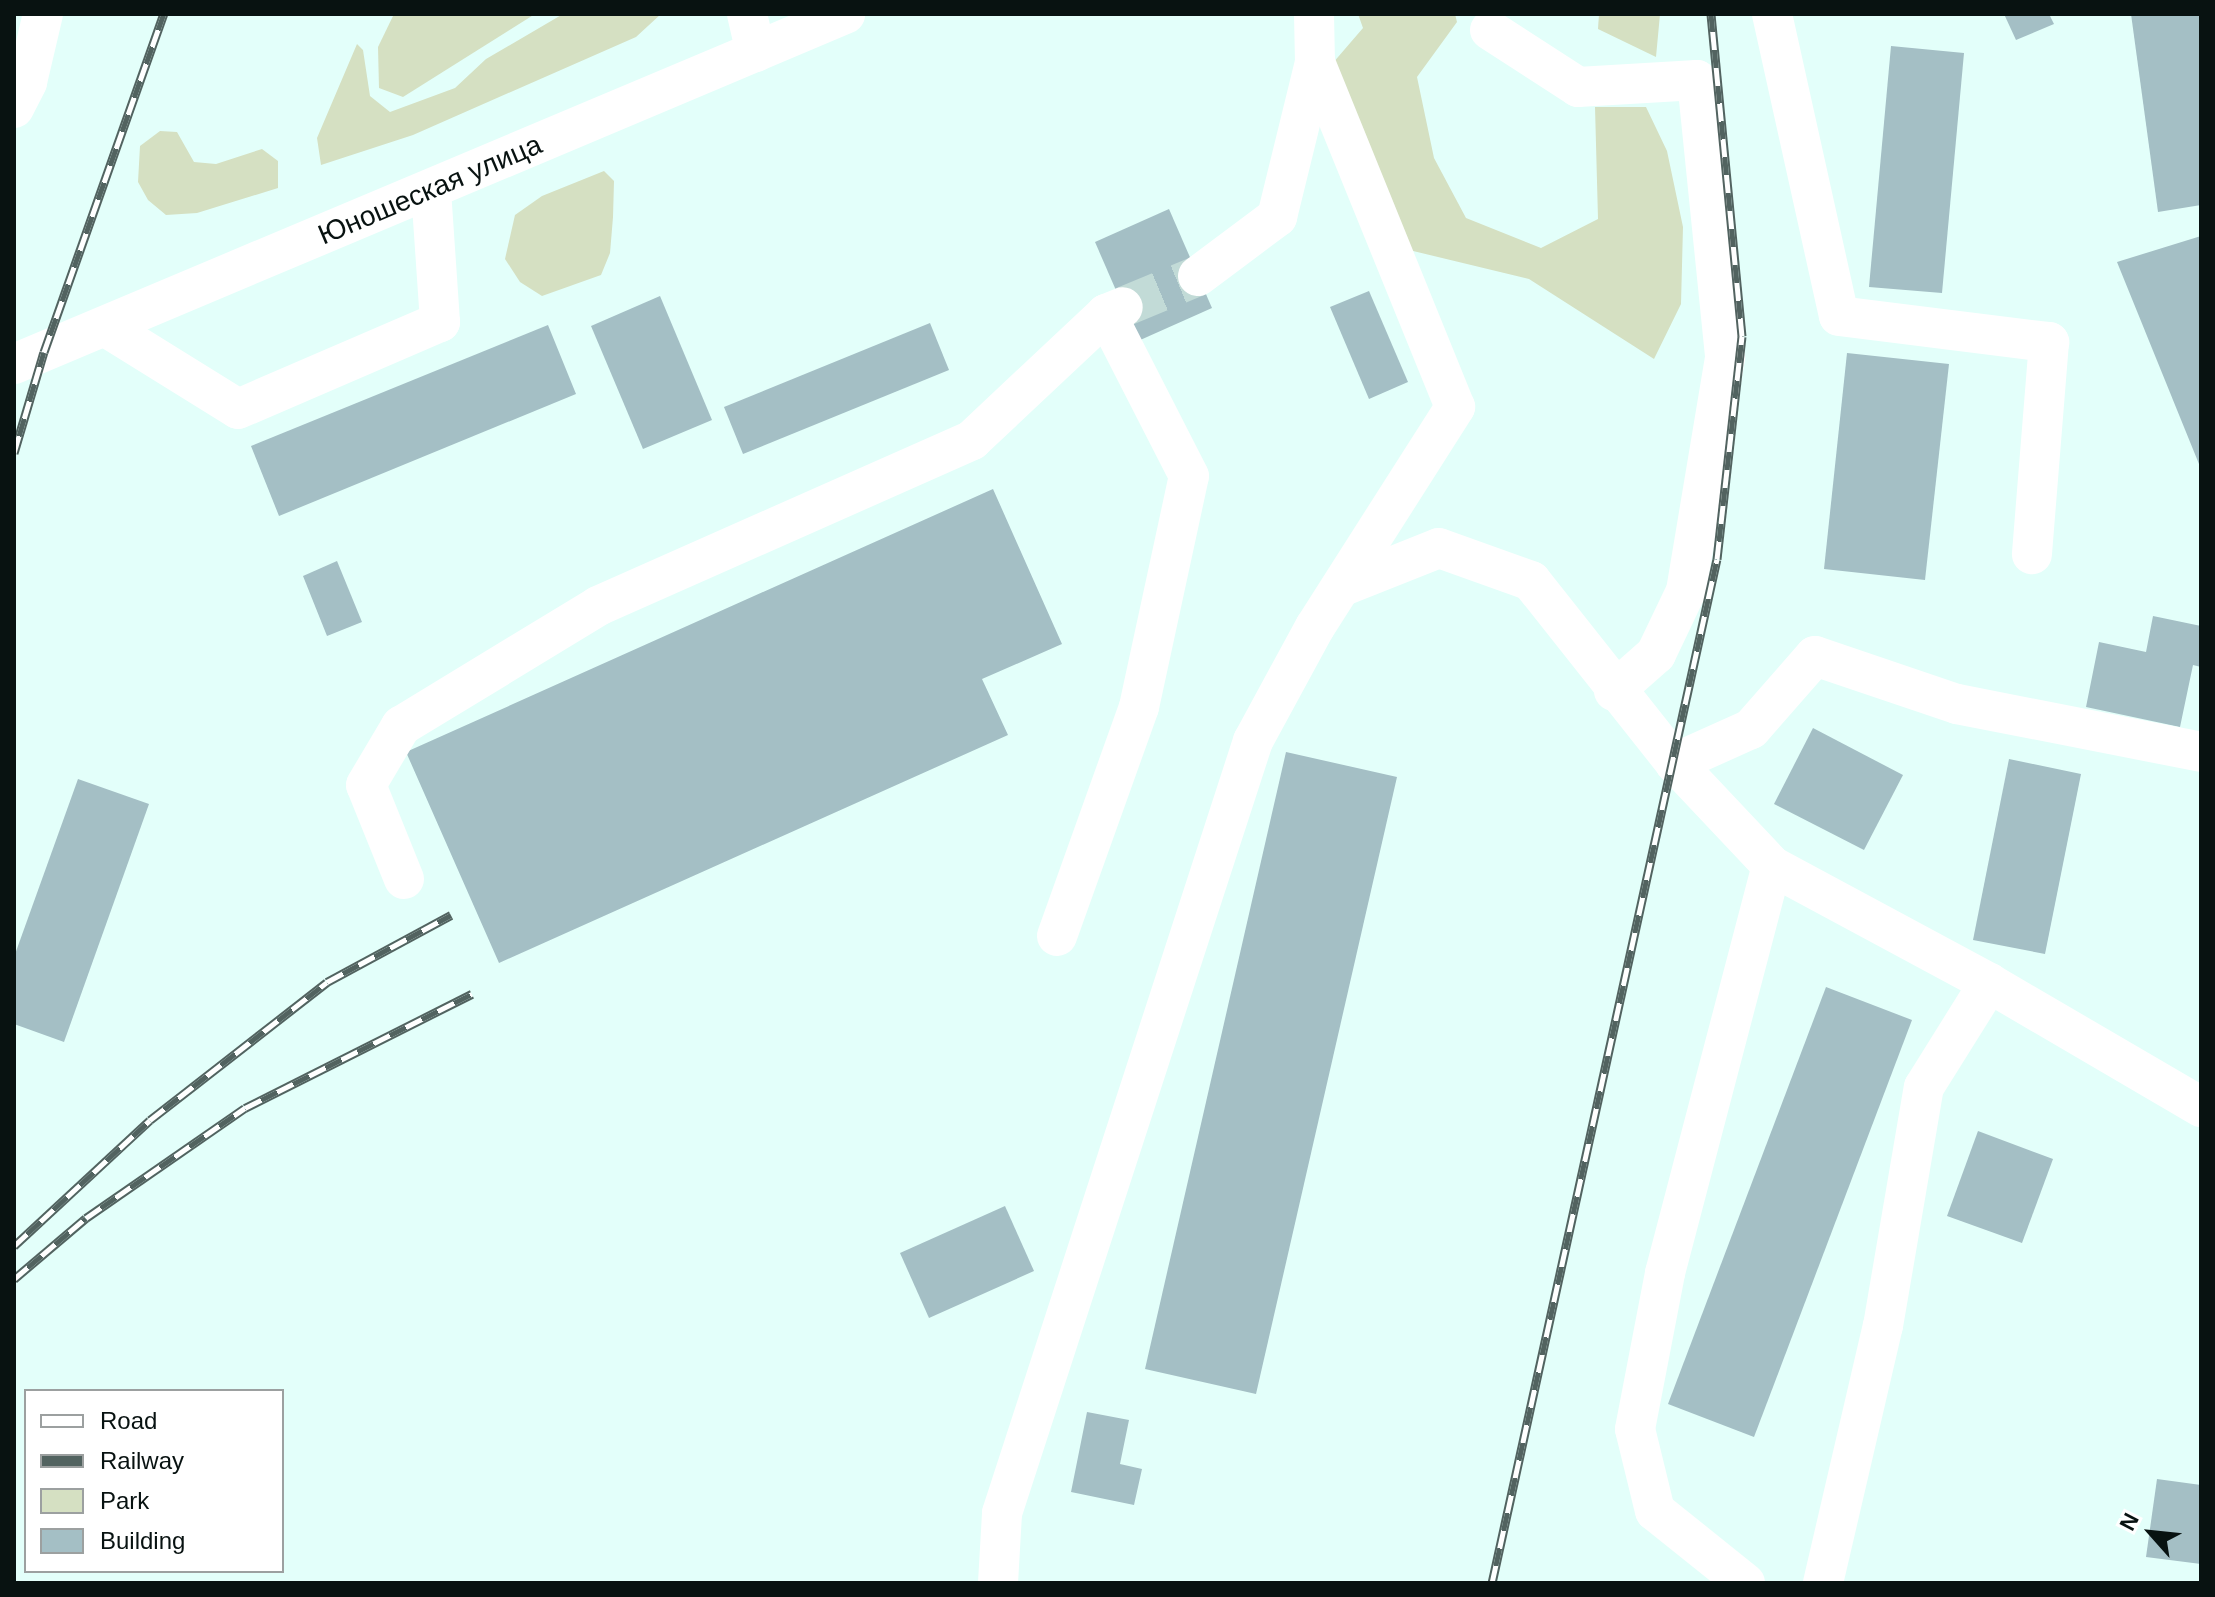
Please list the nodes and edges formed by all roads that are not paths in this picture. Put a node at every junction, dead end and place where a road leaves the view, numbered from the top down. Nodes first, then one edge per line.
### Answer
1 (43, 14) edge
2 (845, 14) edge
3 (1314, 14) edge
4 (1772, 14) edge
5 (1490, 30) dead end
6 (752, 33) edge
7 (1315, 62) junction
8 (14, 108) edge
9 (431, 190) junction
10 (1198, 276) tunnel mouth
11 (106, 327) junction
12 (14, 364) edge
13 (2032, 554) dead end
14 (1341, 587) junction
15 (1614, 691) junction
16 (2201, 752) edge
17 (1675, 763) junction
18 (1772, 866) junction
19 (404, 879) dead end
20 (1057, 936) dead end
21 (1989, 983) junction
22 (2201, 1107) edge
23 (1731, 1579) edge
24 (998, 1583) edge
25 (1823, 1583) edge

1 - 8 street
2 - 6 street, Юношеская улица
3 - 7 street
4 - 13 street
5 - 15 street
6 - 9 street, Юношеская улица
7 - 10 street
7 - 14 street
9 - 11 street, Юношеская улица
9 - 11 street
11 - 12 street, Юношеская улица
14 - 15 street
14 - 24 street
15 - 17 street
16 - 17 street
17 - 18 street
18 - 21 street
18 - 23 street
19 - 20 street
21 - 22 street
21 - 25 street

